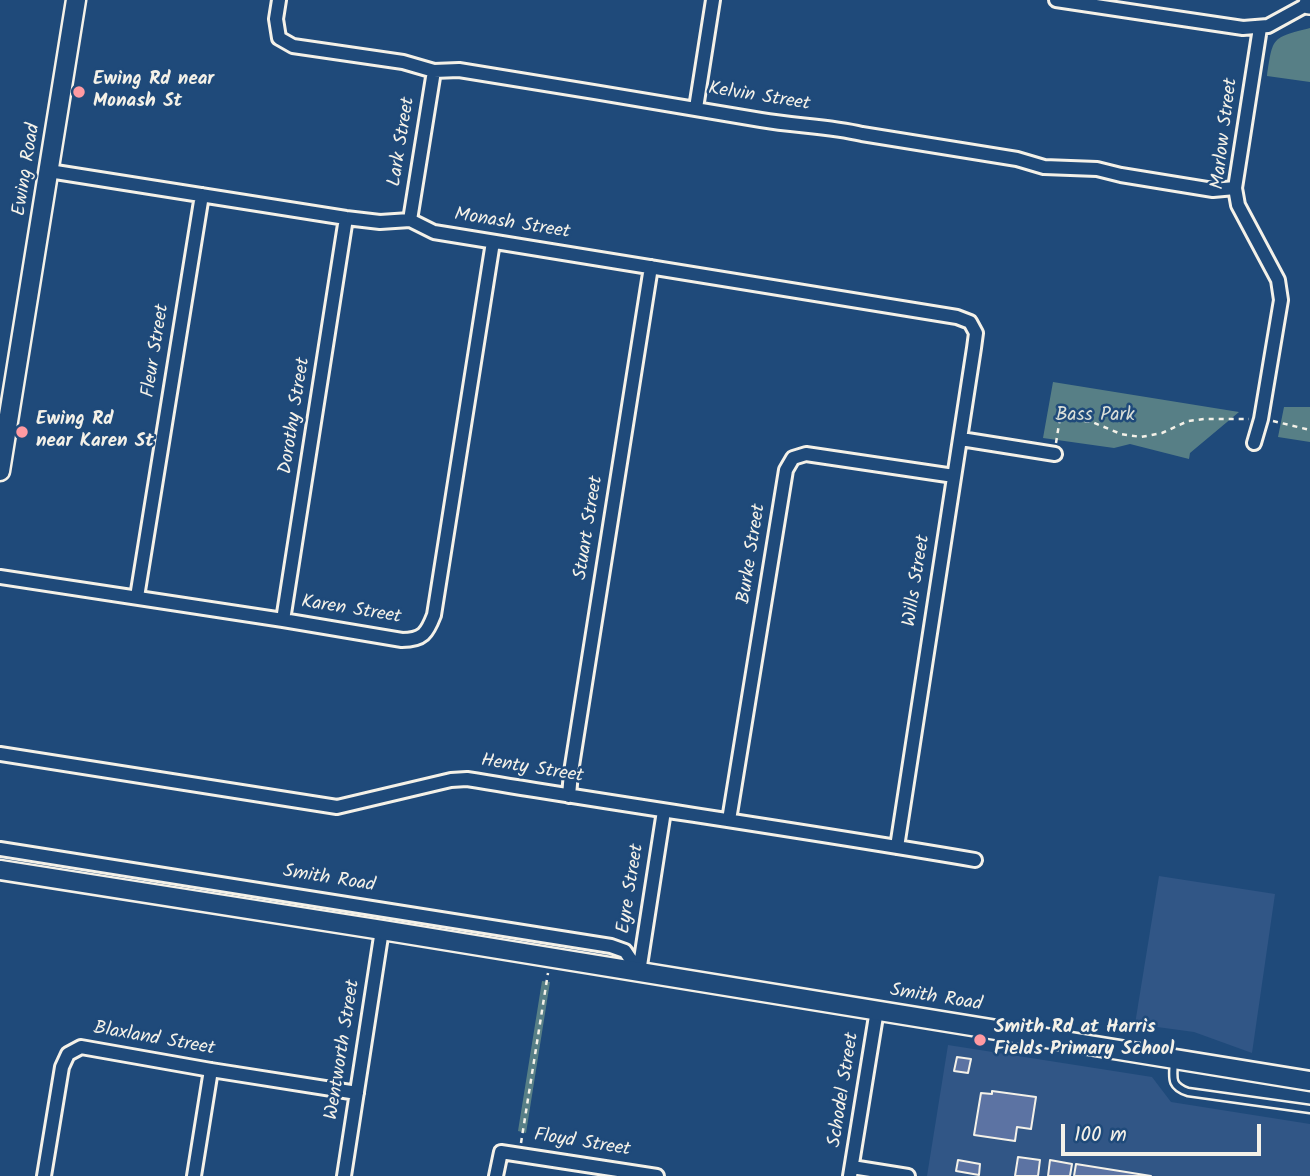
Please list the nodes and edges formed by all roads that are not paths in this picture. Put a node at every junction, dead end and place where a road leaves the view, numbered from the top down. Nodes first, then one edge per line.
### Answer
1 (76, 0) edge
2 (279, 0) edge
3 (713, 0) edge
4 (1056, 0) edge
5 (1310, 4) edge
6 (1260, 28) junction
7 (434, 71) junction
8 (696, 108) junction
9 (49, 171) junction
10 (1235, 188) junction
11 (202, 195) junction
12 (346, 218) junction
13 (410, 220) junction
14 (493, 242) junction
15 (651, 267) junction
16 (970, 322) joint
17 (961, 439) junction
18 (1254, 443) dead end
19 (1055, 454) road end
20 (1, 460) edge
21 (954, 476) junction
22 (0, 577) edge
23 (137, 597) junction
24 (284, 620) junction
25 (0, 754) edge
26 (569, 796) junction
27 (664, 811) junction
28 (729, 820) junction
29 (897, 847) junction
30 (0, 849) edge
31 (975, 860) dead end
32 (0, 870) edge
33 (382, 930) junction
34 (639, 972) junction
35 (877, 1010) junction
36 (1174, 1059) junction
37 (211, 1070) junction
38 (1310, 1081) edge
39 (358, 1093) junction
40 (1310, 1109) edge
41 (851, 1172) edge
42 (44, 1176) edge
43 (194, 1176) edge
44 (344, 1176) edge
45 (496, 1176) edge
46 (657, 1176) edge
47 (908, 1176) edge

1 - 9 street, Ewing Road
2 - 7 street, Kelvin Street
3 - 8 street
4 - 6 street
5 - 6 street
6 - 10 street, Marlow Street
7 - 8 street, Kelvin Street
7 - 13 street, Lark Street
8 - 10 street, Kelvin Street
9 - 11 street, Monash Street
9 - 20 street, Ewing Road
10 - 18 street, Marlow Street
11 - 12 street, Monash Street
11 - 23 street, Fleur Street
12 - 13 street, Monash Street
12 - 24 street, Dorothy Street
13 - 14 street, Monash Street
14 - 15 street, Monash Street
14 - 24 street, Karen Street
15 - 16 street, Monash Street
15 - 26 street, Stuart Street
16 - 17 street, Wills Street
17 - 19 street
17 - 21 street, Wills Street
21 - 28 street, Burke Street
21 - 29 street, Wills Street
22 - 23 street, Karen Street
23 - 24 street, Karen Street
25 - 26 street, Henty Street
26 - 27 street, Henty Street
27 - 28 street, Henty Street
27 - 34 street, Eyre Street
28 - 29 street, Henty Street
29 - 31 street, Henty Street
30 - 34 street, Smith Road
32 - 33 street, Smith Road
33 - 34 street, Smith Road
33 - 39 street, Wentworth Street
34 - 35 street, Smith Road
35 - 36 street, Smith Road
35 - 41 street, Schodel Street
36 - 38 street, Smith Road
36 - 40 lane
37 - 39 street, Blaxland Street
37 - 42 street, Blaxland Street
37 - 43 street
39 - 44 street, Wentworth Street
41 - 47 street
45 - 46 street, Floyd Street

